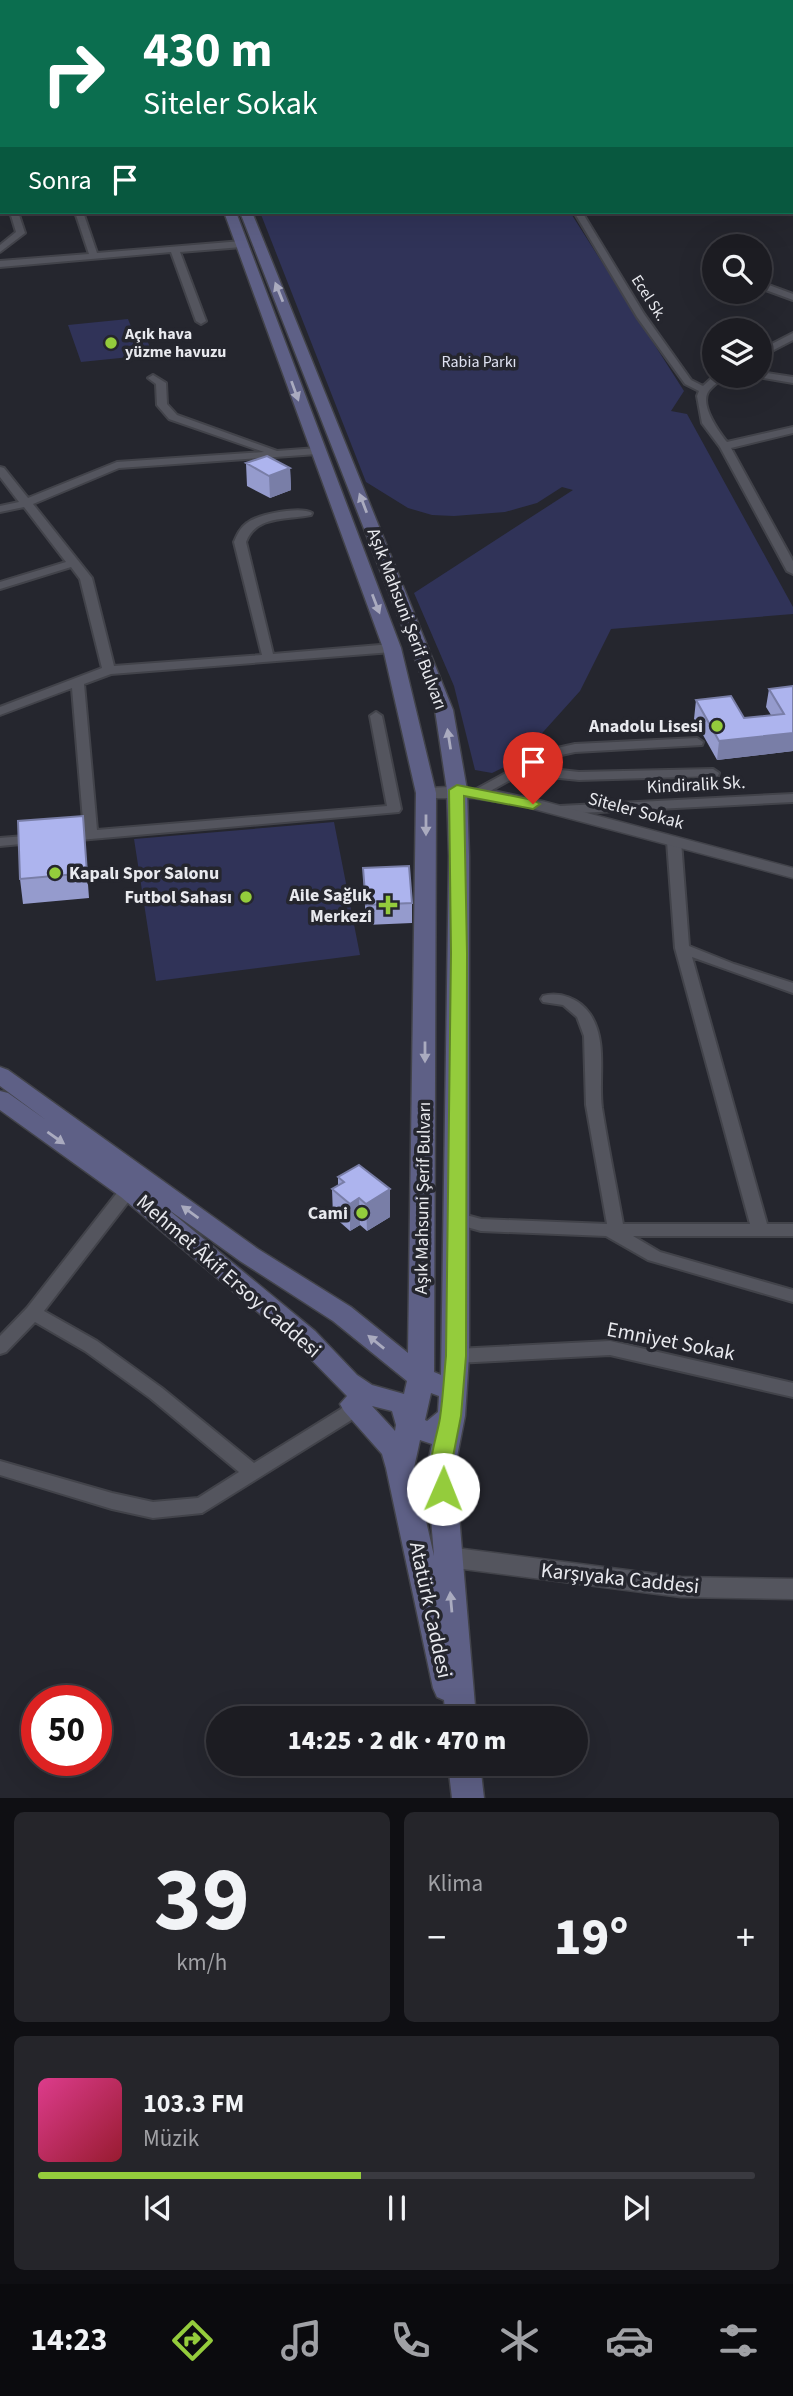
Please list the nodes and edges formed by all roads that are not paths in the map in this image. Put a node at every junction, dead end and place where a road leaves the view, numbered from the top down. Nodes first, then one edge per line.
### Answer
1 (16, 214) edge
2 (80, 214) edge
3 (231, 214) edge
4 (247, 214) edge
5 (579, 214) edge
6 (242, 244) junction
7 (0, 249) edge
8 (175, 250) junction
9 (0, 256) edge
10 (93, 256) junction
11 (51, 260) junction
12 (0, 264) edge
13 (772, 290) edge
14 (793, 297) edge
15 (201, 321) dead end
16 (791, 339) edge
17 (772, 348) edge
18 (772, 377) edge
19 (153, 378) dead end
20 (793, 380) edge
21 (706, 388) edge
22 (704, 390) junction
23 (793, 430) edge
24 (725, 446) junction
25 (317, 451) junction
26 (279, 453) junction
27 (0, 470) edge
28 (24, 503) junction
29 (0, 509) edge
30 (307, 513) dead end
31 (73, 563) junction
32 (793, 571) edge
33 (0, 586) edge
34 (392, 648) junction
35 (268, 656) junction
36 (109, 670) junction
37 (78, 682) junction
38 (0, 711) edge
39 (376, 716) dead end
40 (697, 742) dead end
41 (521, 770) junction
42 (713, 773) dead end
43 (467, 791) junction
44 (426, 793) junction
45 (793, 798) edge
46 (560, 810) junction
47 (91, 835) junction
48 (674, 841) junction
49 (0, 842) edge
50 (793, 873) edge
51 (682, 948) junction
52 (793, 988) edge
53 (548, 999) dead end
54 (0, 1074) edge
55 (0, 1099) edge
56 (134, 1182) junction
57 (455, 1218) junction
58 (613, 1230) junction
59 (760, 1230) junction
60 (793, 1230) edge
61 (793, 1296) edge
62 (33, 1313) junction
63 (2, 1342) edge
64 (456, 1356) junction
65 (421, 1378) junction
66 (793, 1390) edge
67 (358, 1399) junction
68 (452, 1404) junction
69 (411, 1427) junction
70 (0, 1468) edge
71 (400, 1468) junction
72 (252, 1472) junction
73 (447, 1557) junction
74 (793, 1589) edge
75 (451, 1706) edge
76 (460, 1706) edge

1 - 7 street
2 - 10 street
3 - 6 main road, Aşık Mahsuni Şerif Bulvarı
43 -> 4 main road, Aşık Mahsuni Şerif Bulvarı
5 - 22 street, Ecel Sk.
6 - 8 street
6 -> 25 main road, Aşık Mahsuni Şerif Bulvarı
8 - 10 street
8 - 15 street
9 - 11 street
10 - 11 street
11 - 12 street
13 - 14 street
16 - 17 street
18 - 20 street
19 - 26 street
21 - 22 street
22 - 24 street
23 - 24 street
24 - 32 street
25 - 26 street
25 -> 34 main road, Aşık Mahsuni Şerif Bulvarı
26 - 28 street
27 - 28 street
28 - 29 street
28 - 31 street
30 - 35 street
31 - 33 street
31 - 36 street
34 - 35 street
34 - 44 main road, Aşık Mahsuni Şerif Bulvarı
35 - 36 street
36 - 37 street
37 - 38 street
37 - 47 street
39 - 47 street
40 - 41 street
41 - 42 street
41 - 43 street
43 - 44 street, Siteler Sokak
43 - 46 street, Siteler Sokak
43 - 57 main road, Aşık Mahsuni Şerif Bulvarı
44 -> 65 main road, Aşık Mahsuni Şerif Bulvarı
45 - 46 street, Kindiralik Sk.
46 - 48 street, Siteler Sokak
47 - 49 street
48 - 50 street, Siteler Sokak
48 - 51 street
51 - 52 street
51 - 59 street
53 - 58 street
54 - 56 main road, Mehmet Âkif Ersoy Caddesi
55 -> 56 main road, Mehmet Âkif Ersoy Caddesi
56 - 62 street
65 -> 56 main road, Mehmet Âkif Ersoy Caddesi
56 - 67 main road, Mehmet Âkif Ersoy Caddesi
57 - 58 street
57 - 64 main road, Aşık Mahsuni Şerif Bulvarı
58 - 59 street
58 - 61 street
59 - 60 street
62 - 63 street
62 - 72 street
64 - 66 street, Emniyet Sokak
64 - 68 main road, Aşık Mahsuni Şerif Bulvarı
65 - 68 main road, Mehmet Âkif Ersoy Caddesi
65 - 69 main road, Atatürk Caddesi
67 - 69 main road, Mehmet Âkif Ersoy Caddesi
67 - 71 main road
67 - 72 street
68 - 69 main road
68 - 73 main road, Aşık Mahsuni Şerif Bulvarı
69 - 71 main road, Atatürk Caddesi
70 - 72 street
71 - 75 main road, Atatürk Caddesi
73 - 74 street, Karşıyaka Caddesi
76 -> 73 main road, Aşık Mahsuni Şerif Bulvarı

